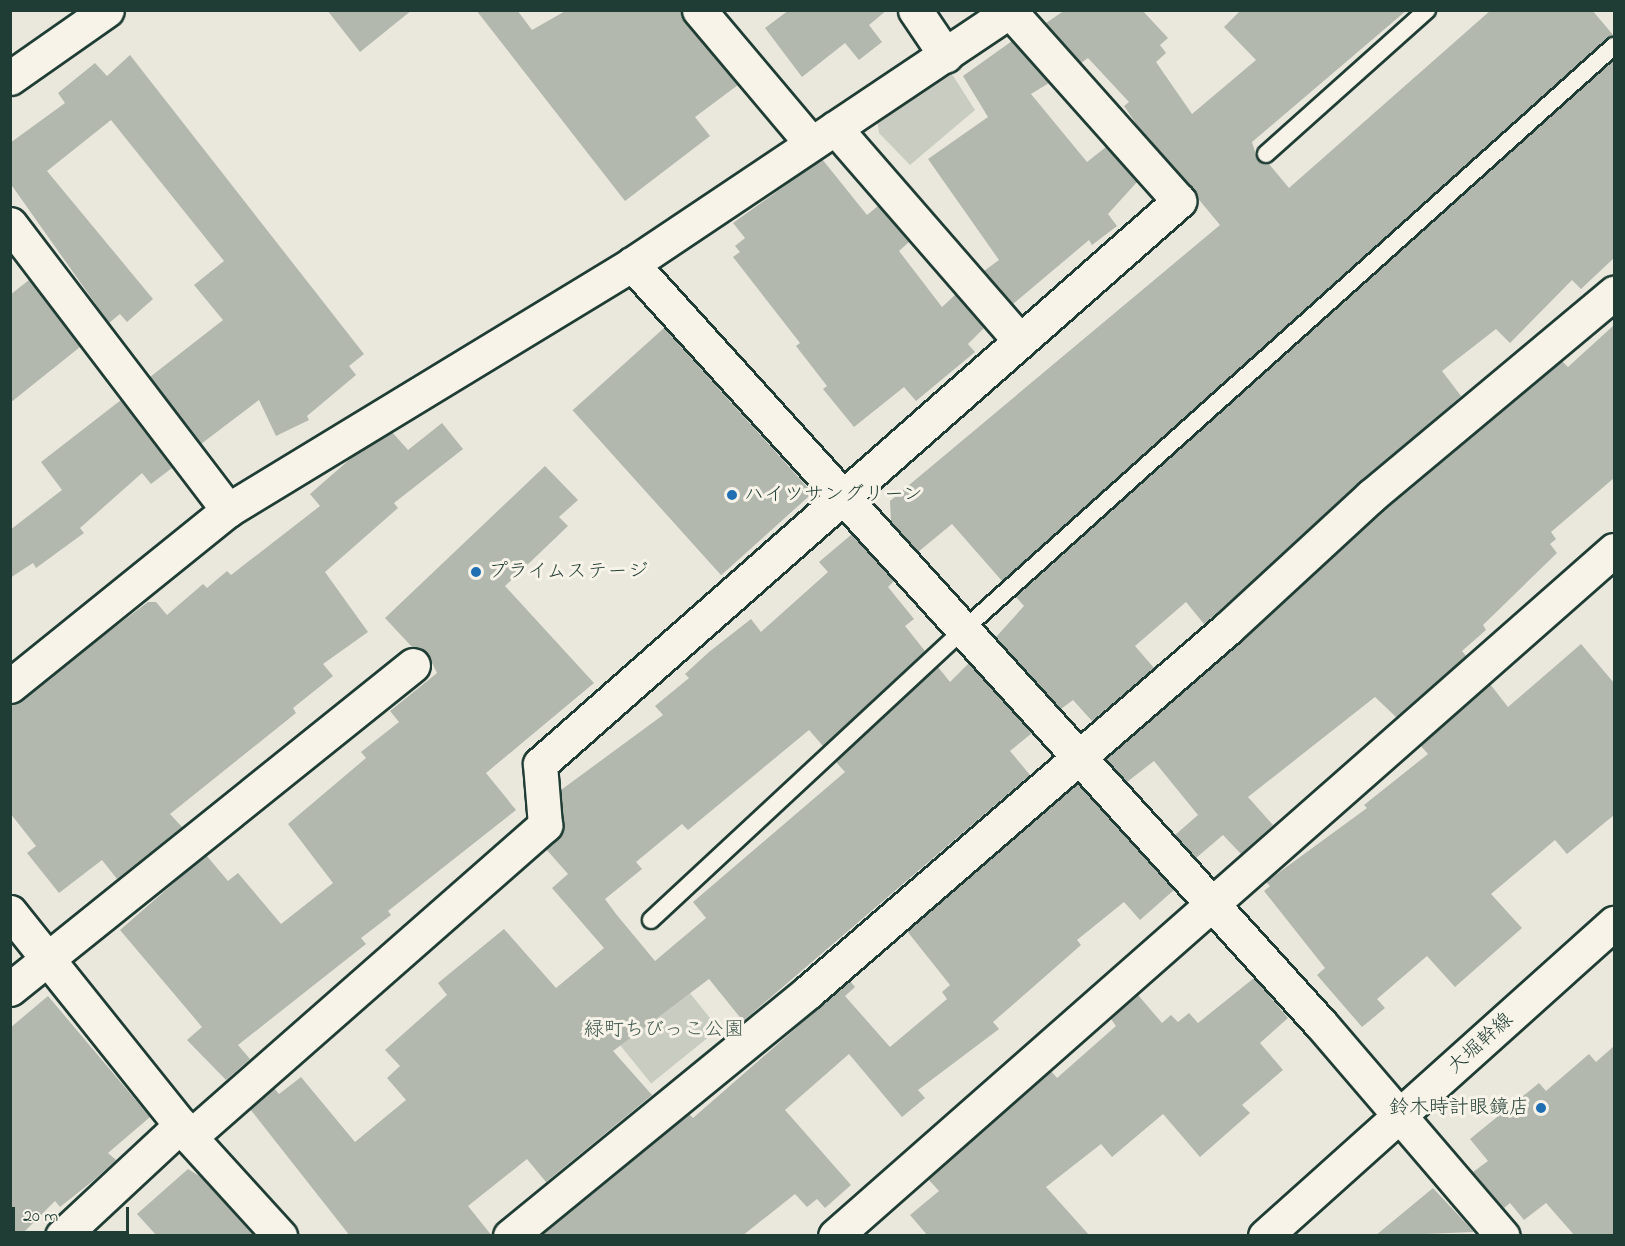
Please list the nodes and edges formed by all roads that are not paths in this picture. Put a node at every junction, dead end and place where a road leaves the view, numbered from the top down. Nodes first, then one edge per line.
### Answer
1 (107, 10) edge
2 (699, 10) edge
3 (915, 10) edge
4 (1427, 10) edge
5 (1011, 11) edge
6 (1614, 45) edge
7 (946, 56) junction
8 (10, 78) edge
9 (823, 135) junction
10 (1266, 154) dead end
11 (10, 224) edge
12 (632, 264) junction
13 (1614, 293) edge
14 (1020, 340) junction
15 (839, 498) junction
16 (228, 510) junction
17 (1614, 550) edge
18 (962, 631) junction
19 (413, 665) dead end
20 (10, 687) edge
21 (1080, 755) junction
22 (1213, 904) junction
23 (10, 912) edge
24 (651, 920) dead end
25 (1614, 923) edge
26 (47, 958) junction
27 (10, 989) edge
28 (1402, 1117) junction
29 (186, 1131) junction
30 (62, 1236) edge
31 (280, 1236) edge
32 (510, 1236) edge
33 (835, 1236) edge
34 (1265, 1236) edge
35 (1503, 1236) edge

1 - 8 street
2 - 9 street
3 - 7 street
4 - 10 lane
5 - 7 street
5 - 14 street
6 - 18 lane
7 - 9 street
9 - 12 street
9 - 14 street
11 - 16 street
12 - 15 street
12 - 16 street
13 - 21 street
14 - 15 street
15 - 18 street
15 - 29 street
16 - 20 street
17 - 22 street
18 - 21 street
18 - 24 lane
19 - 26 street
21 - 22 street
21 - 32 street
22 - 28 street
22 - 33 street
23 - 26 street
25 - 28 street, 大堀幹線
26 - 27 street
26 - 29 street
28 - 34 street, 大堀幹線
28 - 35 street
29 - 30 street
29 - 31 street

